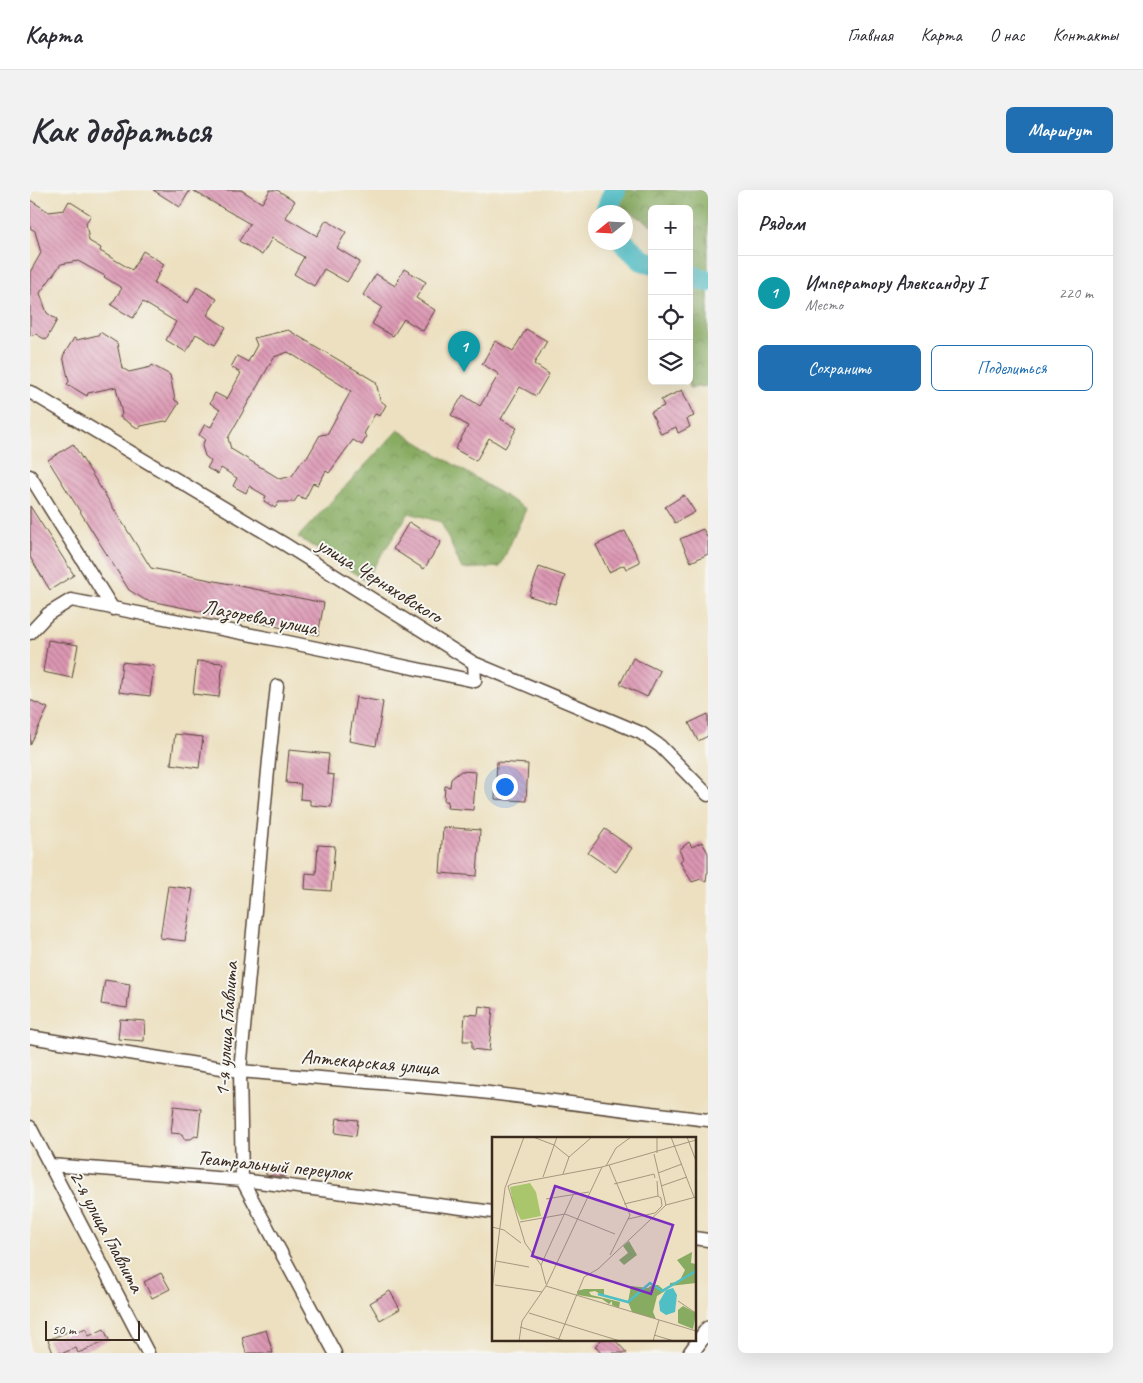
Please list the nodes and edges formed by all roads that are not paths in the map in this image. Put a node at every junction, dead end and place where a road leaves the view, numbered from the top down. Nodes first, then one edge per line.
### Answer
1 (30, 392) edge
2 (30, 476) edge
3 (113, 608) junction
4 (30, 633) edge
5 (474, 663) junction
6 (278, 686) dead end
7 (708, 795) edge
8 (30, 1037) edge
9 (240, 1071) junction
10 (708, 1120) edge
11 (30, 1127) edge
12 (50, 1164) junction
13 (242, 1180) junction
14 (492, 1212) edge
15 (708, 1329) edge
16 (148, 1353) edge
17 (335, 1353) edge
18 (691, 1353) edge

1 - 5 street, улица Черняховского
2 - 3 street
3 - 4 street, Лазоревая улица
3 - 5 street, Лазоревая улица
5 - 7 street, улица Черняховского
6 - 9 street, 1-я улица Главлита
8 - 9 street, Аптекарская улица
9 - 10 street, Аптекарская улица
9 - 13 street, 1-я улица Главлита
11 - 12 street, 2-я улица Главлита
12 - 13 street, Театральный переулок
12 - 16 street, 2-я улица Главлита
13 - 14 street, Театральный переулок
13 - 17 street, 1-я улица Главлита
15 - 18 street

